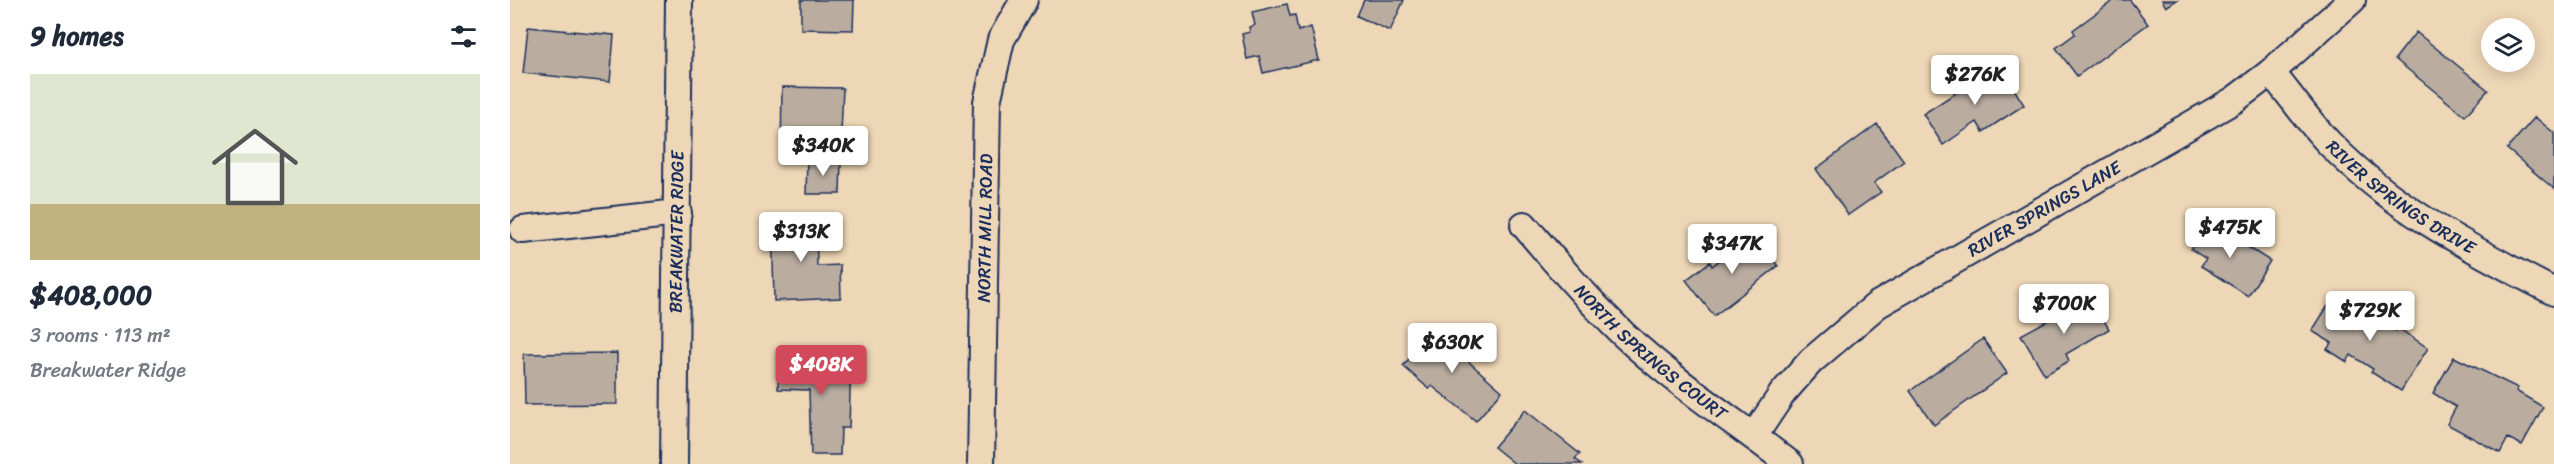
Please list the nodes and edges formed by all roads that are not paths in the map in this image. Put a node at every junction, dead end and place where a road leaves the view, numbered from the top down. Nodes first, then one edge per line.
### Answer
1 (679, 0) edge
2 (1024, 0) edge
3 (2352, 0) edge
4 (2271, 72) junction
5 (678, 213) junction
6 (1524, 225) dead end
7 (522, 230) dead end
8 (2554, 292) edge
9 (1754, 436) junction
10 (674, 464) edge
11 (981, 464) edge
12 (1790, 464) edge

1 - 5 street, BREAKWATER RIDGE
2 - 11 street, NORTH MILL ROAD
3 - 4 street, RIVER SPRINGS LANE
4 - 8 street, RIVER SPRINGS DRIVE
4 - 9 street, RIVER SPRINGS LANE
5 - 7 street
5 - 10 street, BREAKWATER RIDGE
6 - 9 street, NORTH SPRINGS COURT
9 - 12 street, NORTH SPRINGS COURT

